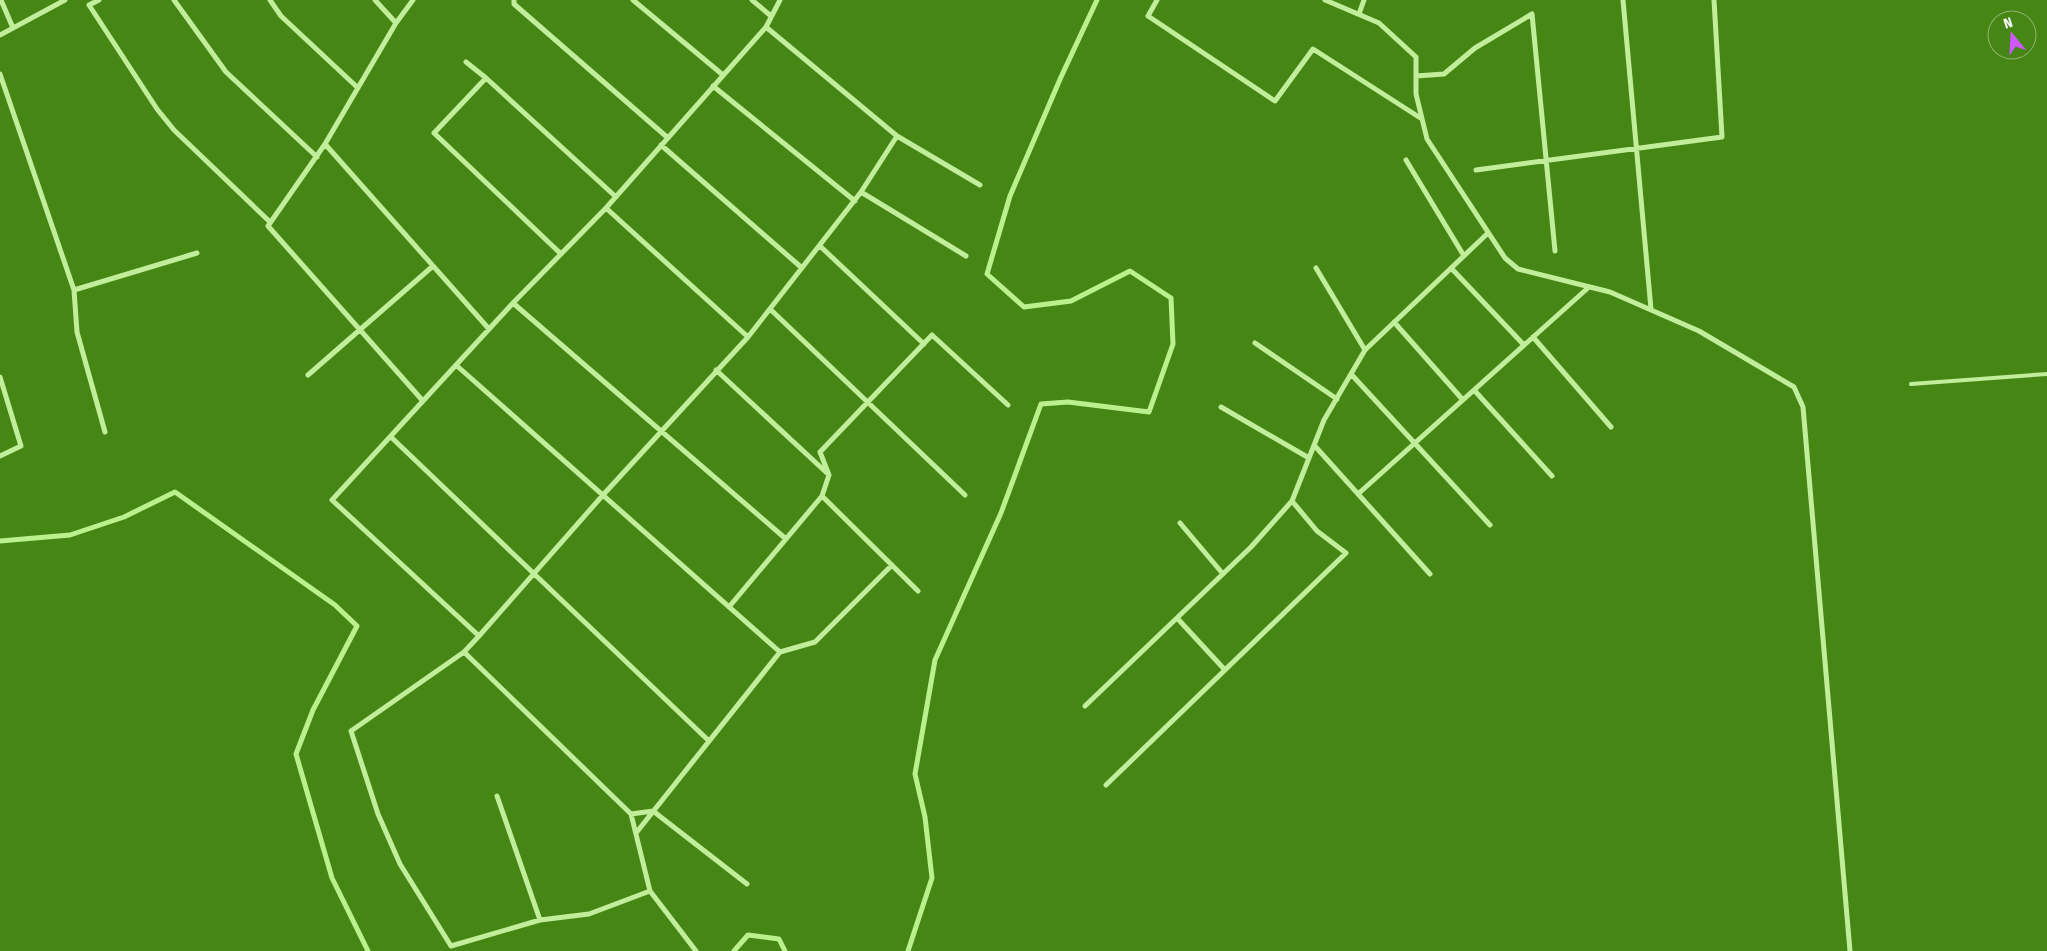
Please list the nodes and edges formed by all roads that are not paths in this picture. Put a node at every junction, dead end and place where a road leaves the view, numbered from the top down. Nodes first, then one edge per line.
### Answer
1 (1, 0) edge
2 (65, 0) edge
3 (99, 0) edge
4 (174, 0) edge
5 (270, 0) edge
6 (375, 0) edge
7 (413, 0) edge
8 (514, 0) edge
9 (633, 0) edge
10 (752, 0) edge
11 (780, 0) edge
12 (1157, 0) edge
13 (1325, 0) edge
14 (1364, 0) edge
15 (1622, 0) edge
16 (1714, 0) edge
17 (1359, 14) junction
18 (771, 16) junction
19 (396, 23) junction
20 (766, 27) junction
21 (13, 28) junction
22 (0, 35) edge
23 (466, 62) dead end
24 (0, 74) edge
25 (723, 75) junction
26 (1416, 76) junction
27 (486, 78) junction
28 (714, 86) junction
29 (358, 88) junction
30 (1422, 119) junction
31 (897, 136) junction
32 (668, 138) junction
33 (325, 144) junction
34 (661, 145) junction
35 (1636, 149) junction
36 (316, 157) junction
37 (1406, 160) dead end
38 (1546, 161) junction
39 (1476, 170) dead end
40 (980, 185) dead end
41 (861, 192) junction
42 (616, 197) junction
43 (855, 201) junction
44 (606, 208) junction
45 (270, 222) junction
46 (1488, 233) junction
47 (820, 246) junction
48 (1555, 251) dead end
49 (197, 253) dead end
50 (561, 254) junction
51 (966, 256) dead end
52 (1464, 256) junction
53 (433, 266) junction
54 (802, 268) junction
55 (1316, 268) dead end
56 (1451, 268) junction
57 (1589, 287) junction
58 (74, 290) junction
59 (513, 303) junction
60 (770, 309) junction
61 (1651, 309) junction
62 (1394, 322) junction
63 (360, 329) junction
64 (489, 329) junction
65 (748, 337) junction
66 (1533, 337) junction
67 (1255, 343) dead end
68 (924, 344) junction
69 (1524, 345) junction
70 (1365, 350) junction
71 (456, 365) junction
72 (716, 370) junction
73 (1351, 374) junction
74 (2047, 374) edge
75 (308, 375) dead end
76 (0, 377) edge
77 (1911, 384) dead end
78 (1474, 390) junction
79 (1336, 399) junction
80 (1463, 400) junction
81 (424, 401) junction
82 (868, 402) junction
83 (1008, 405) dead end
84 (1221, 407) dead end
85 (1611, 427) dead end
86 (661, 431) junction
87 (105, 432) dead end
88 (390, 437) junction
89 (1415, 442) junction
90 (1314, 445) junction
91 (0, 456) edge
92 (1309, 458) junction
93 (829, 475) junction
94 (1552, 476) dead end
95 (1358, 494) junction
96 (603, 495) junction
97 (965, 495) dead end
98 (822, 496) junction
99 (1292, 501) junction
100 (1180, 523) dead end
101 (1490, 525) dead end
102 (786, 540) junction
103 (892, 565) junction
104 (533, 574) junction
105 (1223, 574) junction
106 (1430, 574) dead end
107 (918, 591) dead end
108 (729, 607) junction
109 (1177, 618) junction
110 (479, 636) junction
111 (464, 652) junction
112 (780, 652) junction
113 (1225, 670) junction
114 (1085, 706) dead end
115 (709, 741) junction
116 (1106, 785) dead end
117 (497, 796) dead end
118 (653, 811) junction
119 (631, 814) junction
120 (636, 833) junction
121 (747, 884) dead end
122 (650, 891) junction
123 (540, 920) junction
124 (696, 951) edge
125 (1850, 951) edge

1 - 21 street
2 - 21 street
3 - 45 street
4 - 36 street
5 - 29 street
6 - 19 street
7 - 19 street
8 - 32 street
9 - 25 street
10 - 18 street
11 - 18 street
12 - 30 street
13 - 17 street
14 - 17 street
15 - 35 street
16 - 35 street
17 - 26 street
18 - 20 street
19 - 29 street
20 - 25 street
20 - 31 street
21 - 22 street
23 - 27 street
24 - 58 street
25 - 28 street
26 - 30 street
26 - 38 street
27 - 42 street
27 - 50 street
28 - 32 street
28 - 43 street
29 - 33 street
30 - 46 street
31 - 40 street
31 - 41 street
32 - 34 street
33 - 36 street
33 - 53 street
34 - 42 street
34 - 54 street
35 - 38 street
35 - 61 street
36 - 45 street
37 - 52 street
38 - 39 street
38 - 48 street
41 - 43 street
41 - 51 street
42 - 44 street
43 - 47 street
44 - 50 street
44 - 65 street
45 - 63 street
46 - 52 street
46 - 57 street
47 - 54 street
47 - 68 street
49 - 58 street
50 - 59 street
52 - 56 street
53 - 63 street
53 - 64 street
54 - 60 street
55 - 70 street
56 - 62 street
56 - 69 street
57 - 61 street
57 - 66 street
58 - 87 street
59 - 64 street
59 - 86 street
60 - 65 street
60 - 82 street
61 - 125 street
62 - 70 street
62 - 80 street
63 - 75 street
63 - 81 street
64 - 71 street
65 - 72 street
66 - 69 street
66 - 85 street
67 - 79 street
68 - 82 street
68 - 83 street
69 - 78 street
70 - 73 street
71 - 81 street
71 - 96 street
72 - 86 street
72 - 93 street
73 - 79 street
73 - 89 street
74 - 77 lane
76 - 91 street
78 - 80 street
78 - 94 street
79 - 90 street
80 - 89 street
81 - 88 street
82 - 93 street
82 - 97 street
84 - 92 street
86 - 96 street
86 - 102 street
88 - 104 street
88 - 110 street
89 - 95 street
89 - 101 street
90 - 92 street
90 - 95 street
92 - 99 street
93 - 98 street
95 - 106 street
96 - 104 street
96 - 108 street
98 - 102 street
98 - 103 street
99 - 105 street
99 - 113 street
100 - 105 street
102 - 108 street
103 - 107 street
103 - 112 street
104 - 110 street
104 - 115 street
105 - 109 street
108 - 112 street
109 - 113 street
109 - 114 street
110 - 111 street
111 - 119 street
111 - 123 street
112 - 115 street
113 - 116 street
115 - 118 street
117 - 123 street
118 - 119 street
118 - 120 street
118 - 121 street
119 - 120 street
120 - 122 street
122 - 123 street
122 - 124 street

